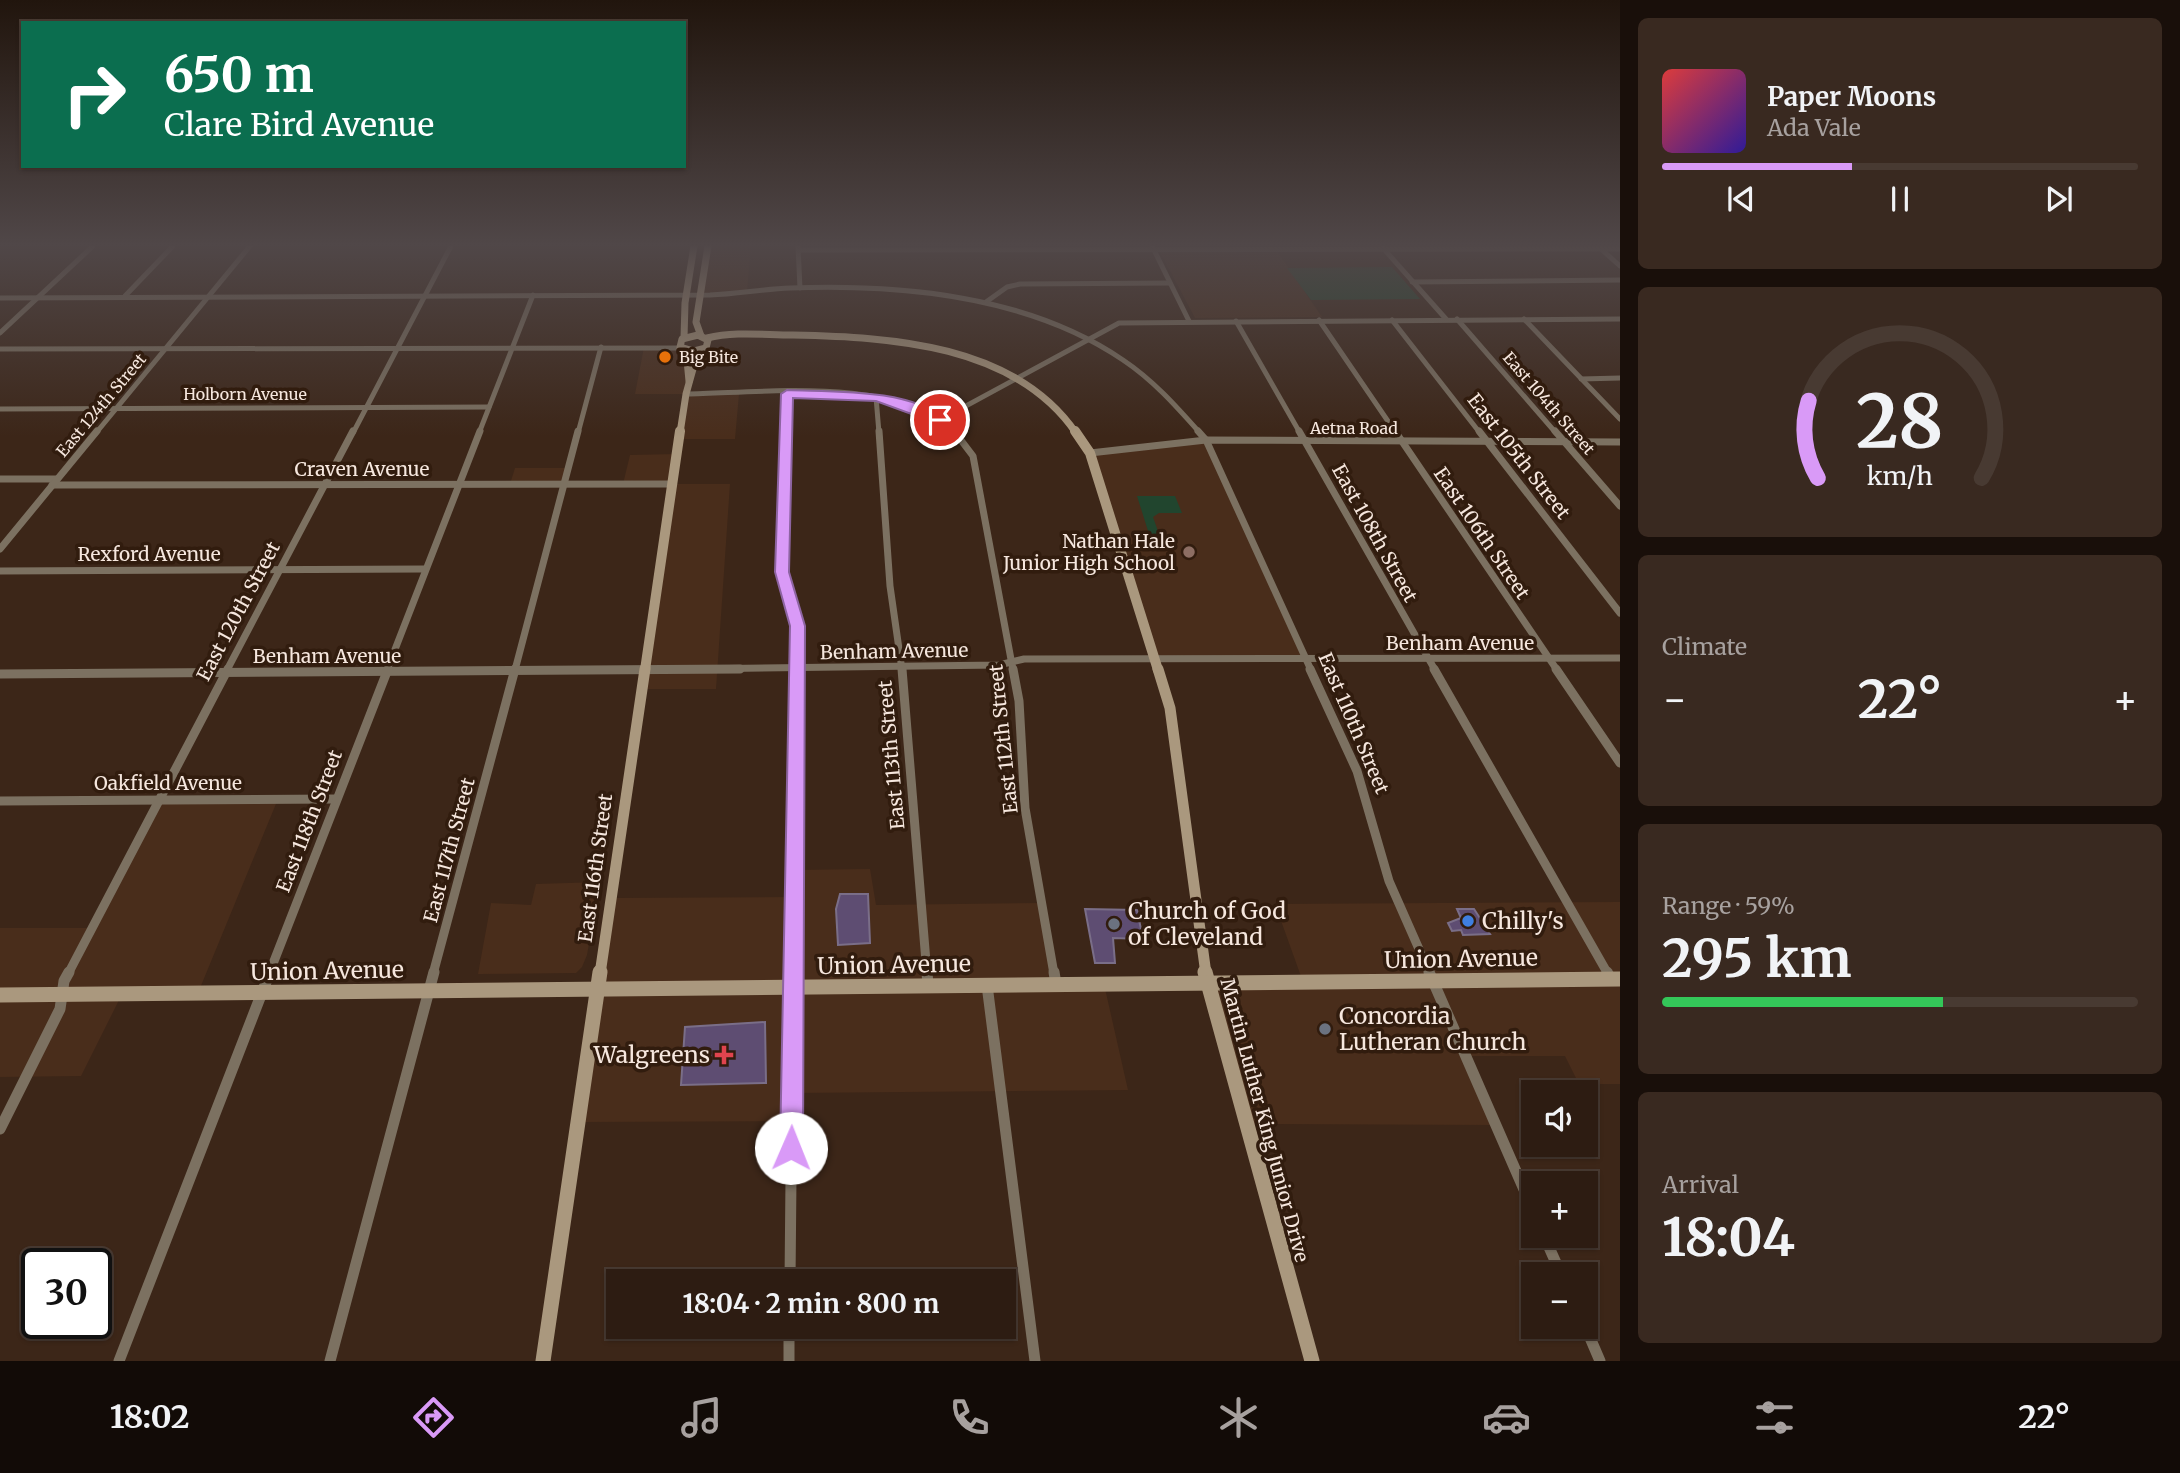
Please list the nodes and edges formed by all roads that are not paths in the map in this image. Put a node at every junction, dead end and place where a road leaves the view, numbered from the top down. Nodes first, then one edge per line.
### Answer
1 (25, 310) edge
2 (197, 310) edge
3 (418, 310) edge
4 (527, 310) edge
5 (684, 310) edge
6 (698, 310) edge
7 (1009, 310) edge
8 (1183, 310) edge
9 (1437, 310) edge
10 (1446, 319) junction
11 (1457, 319) junction
12 (1524, 319) junction
13 (1620, 319) edge
14 (1319, 320) junction
15 (1392, 320) junction
16 (1189, 321) junction
17 (1236, 321) junction
18 (0, 333) edge
19 (706, 339) junction
20 (1087, 339) junction
21 (683, 345) junction
22 (167, 347) junction
23 (399, 347) junction
24 (512, 347) junction
25 (601, 347) junction
26 (0, 349) edge
27 (698, 351) junction
28 (1014, 377) junction
29 (1620, 378) edge
30 (1581, 379) junction
31 (689, 381) junction
32 (686, 394) junction
33 (787, 394) junction
34 (876, 397) junction
35 (489, 407) junction
36 (117, 408) junction
37 (366, 408) junction
38 (0, 409) edge
39 (1620, 419) edge
40 (940, 420) junction
41 (1206, 440) junction
42 (1306, 442) junction
43 (1401, 442) junction
44 (1488, 442) junction
45 (1564, 442) junction
46 (1620, 442) edge
47 (1090, 453) junction
48 (0, 480) edge
49 (55, 482) junction
50 (326, 484) junction
51 (459, 484) junction
52 (566, 484) junction
53 (672, 484) junction
54 (1620, 506) edge
55 (0, 549) edge
56 (280, 569) junction
57 (424, 569) junction
58 (0, 571) edge
59 (1620, 612) edge
60 (1155, 658) junction
61 (1306, 658) junction
62 (1427, 658) junction
63 (1549, 658) junction
64 (1620, 658) edge
65 (1011, 661) junction
66 (901, 666) junction
67 (797, 668) junction
68 (644, 670) junction
69 (386, 671) junction
70 (225, 672) junction
71 (515, 672) junction
72 (0, 674) edge
73 (1620, 763) edge
74 (336, 799) junction
75 (0, 801) edge
76 (158, 802) junction
77 (1615, 979) edge
78 (1431, 981) junction
79 (1056, 984) junction
80 (1207, 984) junction
81 (987, 985) junction
82 (928, 986) junction
83 (793, 987) junction
84 (599, 989) junction
85 (429, 991) junction
86 (261, 992) junction
87 (61, 994) junction
88 (0, 995) edge
89 (0, 1129) edge
90 (1521, 1183) edge
91 (790, 1269) edge
92 (789, 1339) edge
93 (1591, 1339) edge
94 (119, 1361) edge
95 (330, 1361) edge
96 (543, 1361) edge
97 (789, 1361) edge
98 (1035, 1361) edge
99 (1312, 1361) edge
100 (1600, 1361) edge

1 - 18 street
2 - 22 street, East 124th Street
3 - 23 street, East 120th Street
4 - 24 street, East 118th Street
5 - 21 main road
6 - 19 main road
7 - 20 street, East 110th Street
8 - 16 street
9 - 10 street
10 - 11 street
10 - 15 street
11 - 12 street
11 - 45 street, East 104th Street
12 - 13 street
12 - 30 street
14 - 15 street
14 - 17 street
14 - 43 street, East 106th Street
15 - 44 street, East 105th Street
16 - 17 street
16 - 20 street
17 - 42 street, East 108th Street
19 - 21 main road
19 - 27 main road
19 - 28 main road, Martin Luther King Junior Drive
20 - 28 street
20 - 41 street, East 110th Street
21 - 25 street
21 - 27 main road
21 - 31 main road, East 116th Street
22 - 23 street
22 - 26 street
22 - 36 street, East 124th Street
23 - 24 street
23 - 37 street, East 120th Street
24 - 25 street
24 - 35 street, East 118th Street
25 - 52 street, East 117th Street
27 - 31 main road, East 116th Street
28 - 40 street
28 - 47 main road, Martin Luther King Junior Drive
29 - 30 street
30 - 39 street
31 - 32 main road, East 116th Street
32 - 33 street
32 - 53 main road, East 116th Street
33 - 34 street
33 - 67 street
34 - 40 street
34 - 66 street, East 113th Street
35 - 37 street, Holborn Avenue
35 - 51 street, East 118th Street
36 - 37 street, Holborn Avenue
36 - 38 street, Holborn Avenue
36 - 49 street, East 124th Street
37 - 50 street, East 120th Street
40 - 65 street, East 112th Street
41 - 42 street, Aetna Road
41 - 47 street, Aetna Road
41 - 61 street, East 110th Street
42 - 43 street, Aetna Road
42 - 62 street, East 108th Street
43 - 44 street, Aetna Road
43 - 63 street, East 106th Street
44 - 45 street, Aetna Road
44 - 59 street, East 105th Street
45 - 46 street, Aetna Road
45 - 54 street, East 104th Street
47 - 60 main road, Martin Luther King Junior Drive
48 - 49 street, Craven Avenue
49 - 50 street, Craven Avenue
49 - 55 street, East 124th Street
50 - 51 street, Craven Avenue
50 - 56 street, East 120th Street
51 - 52 street, Craven Avenue
51 - 57 street, East 118th Street
52 - 53 street, Craven Avenue
52 - 71 street, East 117th Street
53 - 68 main road, East 116th Street
56 - 57 street, Rexford Avenue
56 - 58 street, Rexford Avenue
56 - 70 street, East 120th Street
57 - 69 street, East 118th Street
60 - 61 street, Benham Avenue
60 - 65 street, Benham Avenue
60 - 80 main road, Martin Luther King Junior Drive
61 - 62 street, Benham Avenue
61 - 78 street, East 110th Street
62 - 63 street, Benham Avenue
62 - 77 street, East 108th Street
63 - 64 street, Benham Avenue
63 - 73 street, East 106th Street
65 - 66 street, Benham Avenue
65 - 79 street, East 112th Street
66 - 67 street, Benham Avenue
66 - 82 street, East 113th Street
67 - 68 street, Benham Avenue
67 - 83 street
68 - 71 street, Benham Avenue
68 - 84 main road, East 116th Street
69 - 70 street, Benham Avenue
69 - 71 street, Benham Avenue
69 - 74 street, East 118th Street
70 - 72 street, Benham Avenue
70 - 76 street, East 120th Street
71 - 85 street, East 117th Street
74 - 76 street, Oakfield Avenue
74 - 86 street, East 118th Street
75 - 76 street, Oakfield Avenue
76 - 87 street, East 120th Street
77 - 78 main road, Union Avenue
78 - 80 main road, Union Avenue
78 - 90 street, East 110th Street
79 - 80 main road, Union Avenue
79 - 81 main road, Union Avenue
80 - 99 main road, Martin Luther King Junior Drive
81 - 82 main road, Union Avenue
81 - 98 street
82 - 83 main road, Union Avenue
83 - 84 main road, Union Avenue
83 - 91 street
84 - 85 main road, Union Avenue
84 - 96 main road, East 116th Street
85 - 86 main road, Union Avenue
85 - 95 street, East 117th Street
86 - 87 main road, Union Avenue
86 - 94 street, East 118th Street
87 - 88 main road, Union Avenue
87 - 89 street, East 120th Street
92 - 97 street
93 - 100 street

